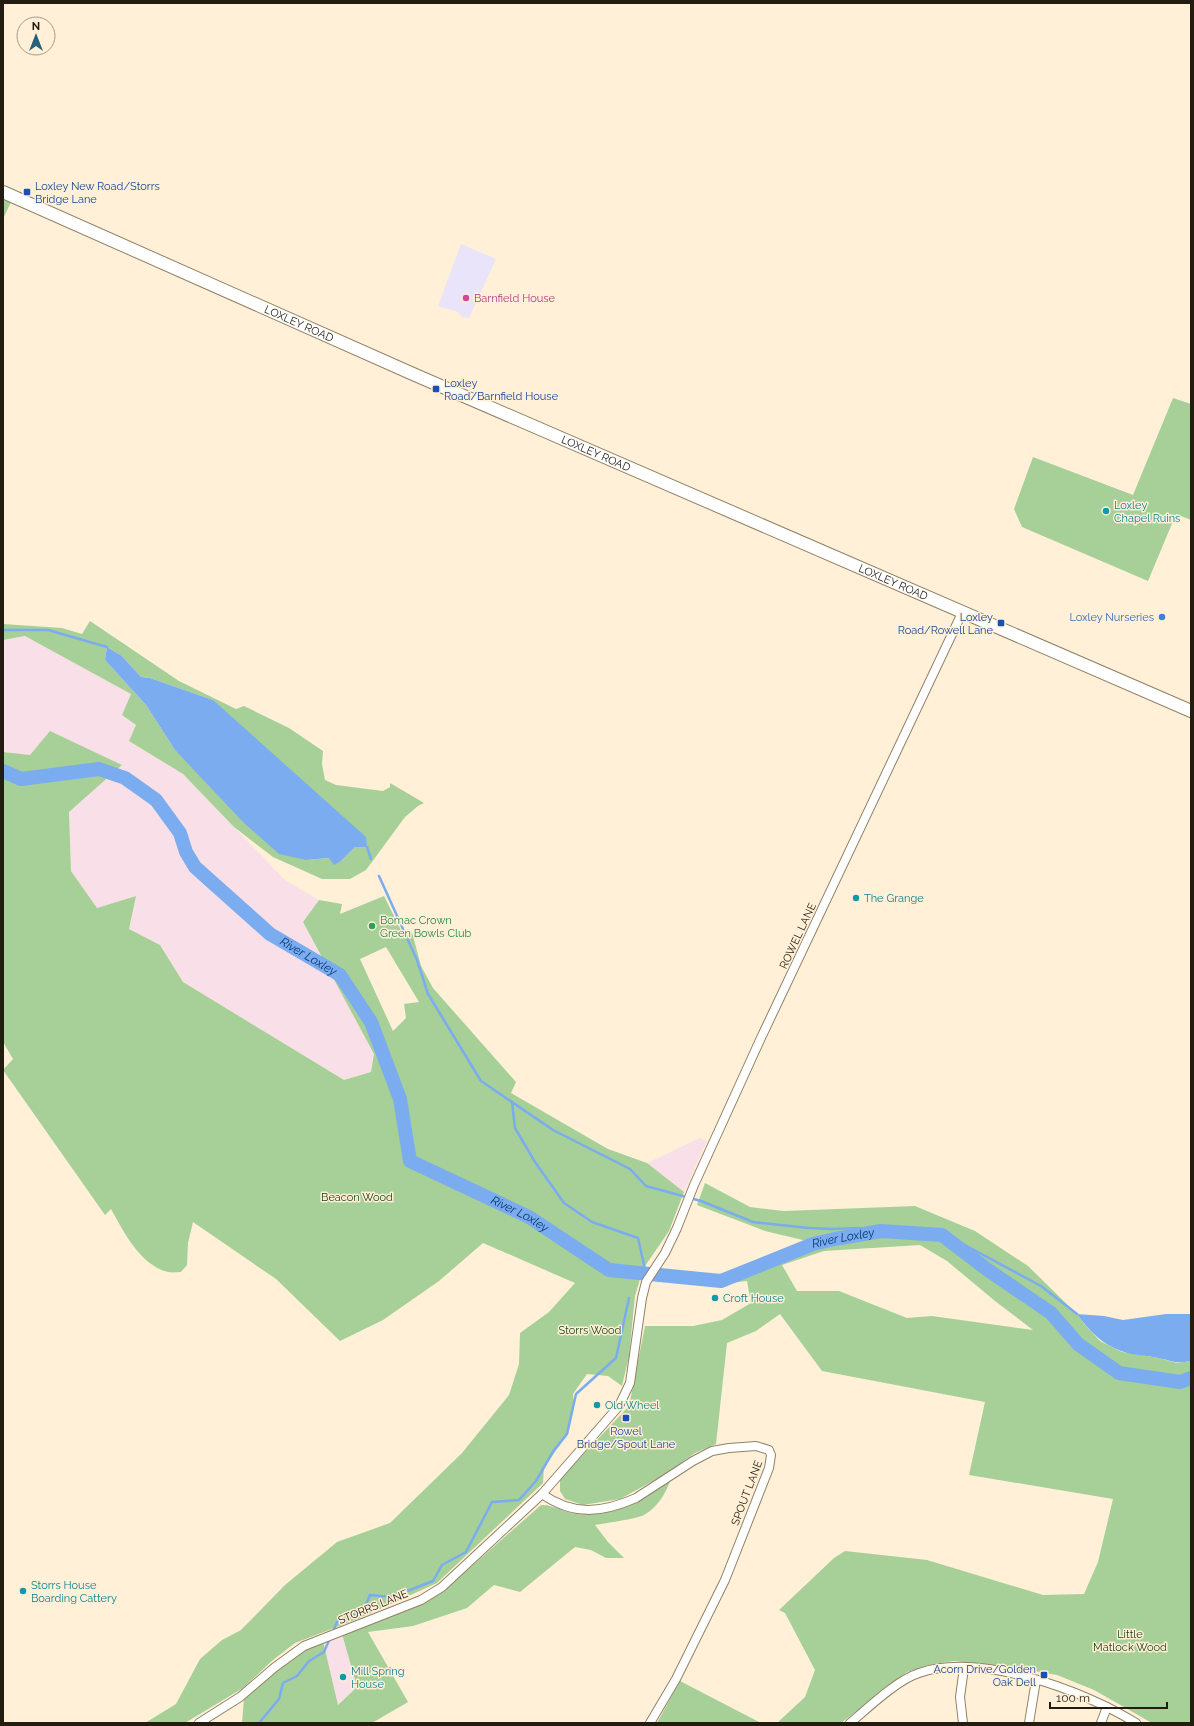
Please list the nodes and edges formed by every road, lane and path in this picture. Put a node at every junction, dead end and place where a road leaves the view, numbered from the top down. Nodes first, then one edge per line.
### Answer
1 (3, 192) edge
2 (962, 613) junction
3 (1191, 711) edge
4 (542, 1494) junction
5 (964, 1668) junction
6 (1036, 1680) junction
7 (1107, 1707) junction
8 (856, 1721) edge
9 (199, 1723) edge
10 (650, 1723) edge
11 (963, 1723) edge
12 (1029, 1723) edge
13 (1101, 1723) edge
14 (1136, 1723) edge

1 - 2 main road, LOXLEY ROAD
2 - 3 main road, LOXLEY ROAD
2 - 4 street, ROWEL LANE
4 - 9 street, STORRS LANE
4 - 10 street, SPOUT LANE
5 - 6 street
5 - 8 street
5 - 11 street
6 - 7 street
6 - 12 street
7 - 13 street
7 - 14 street

